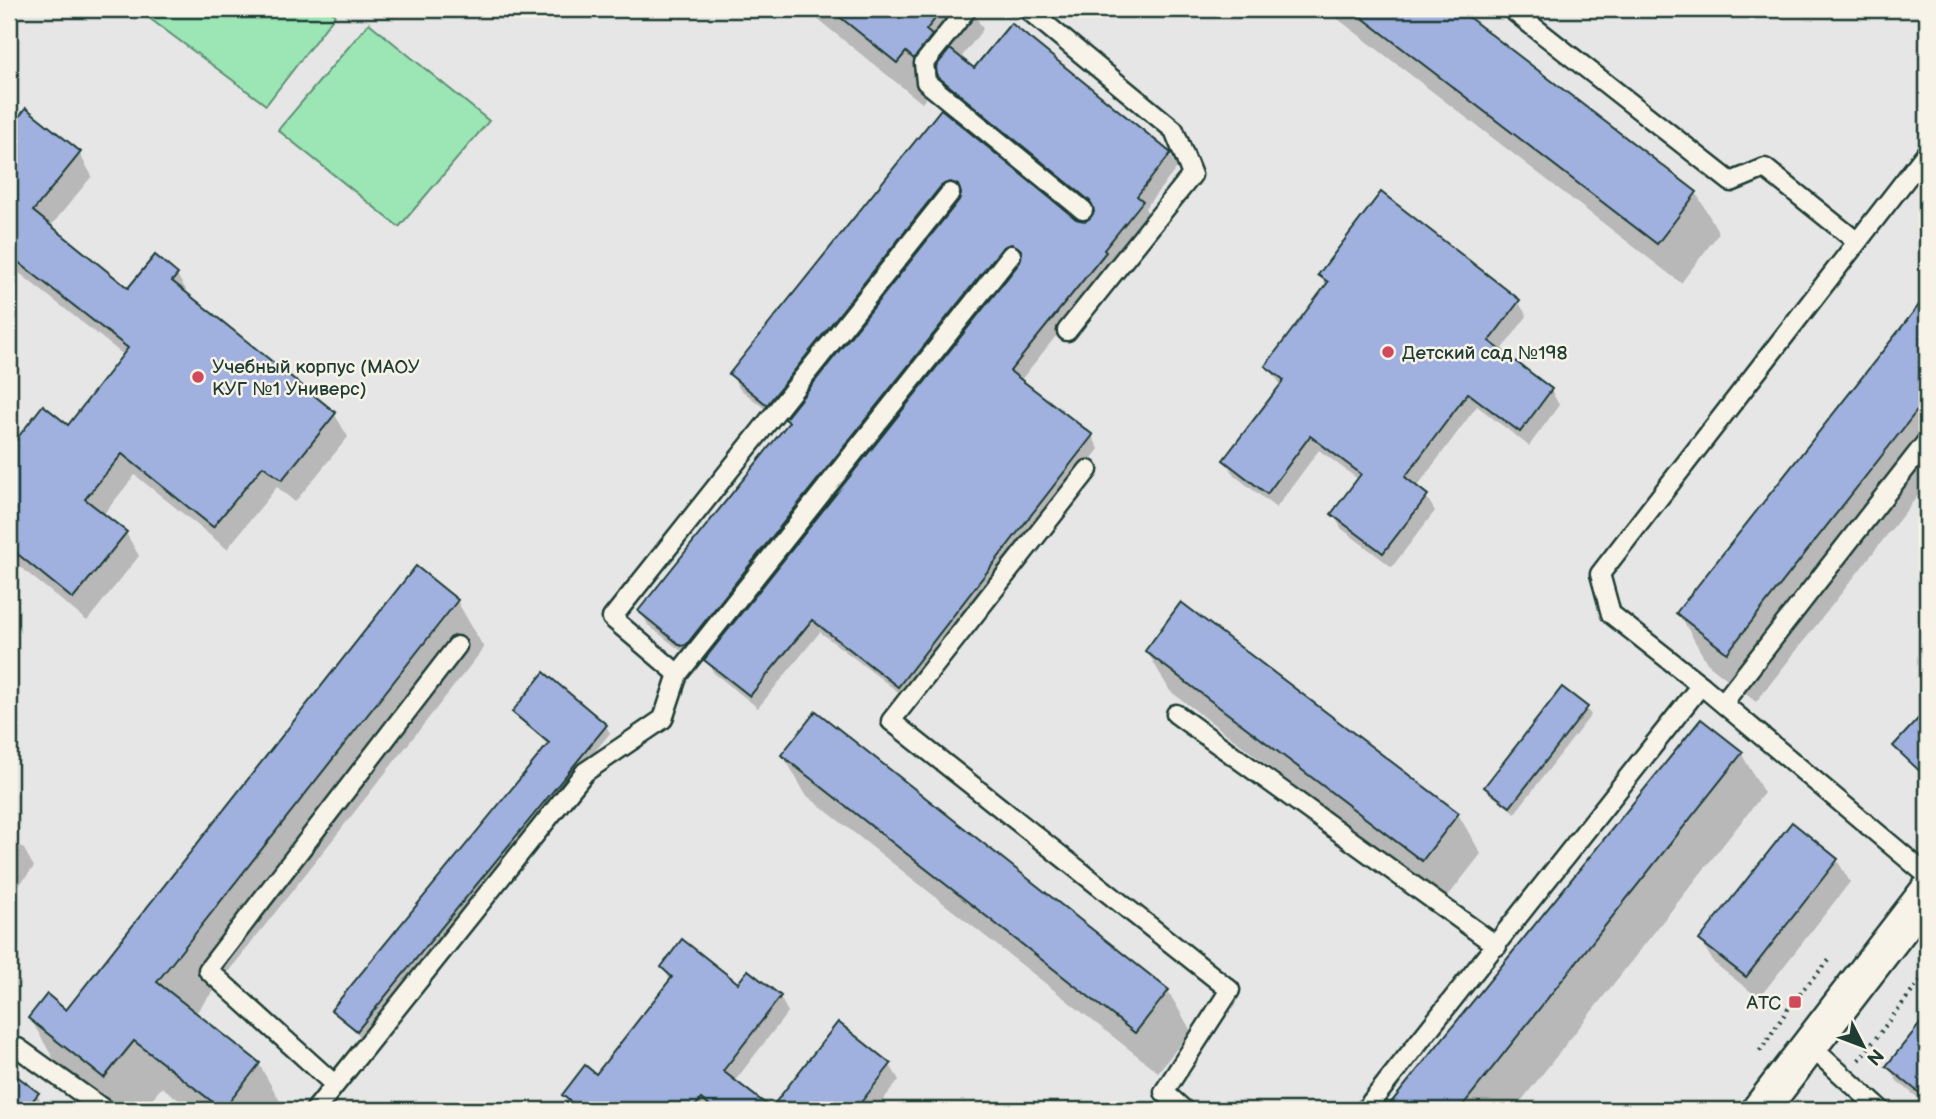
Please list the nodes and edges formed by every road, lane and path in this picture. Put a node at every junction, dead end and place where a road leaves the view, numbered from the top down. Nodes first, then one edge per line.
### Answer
1 (967, 9) edge
2 (1027, 9) edge
3 (1511, 9) edge
4 (1927, 152) edge
5 (950, 193) dead end
6 (1083, 210) dead end
7 (1856, 241) junction
8 (1011, 256) dead end
9 (1067, 331) dead end
10 (1927, 441) edge
11 (1088, 470) dead end
12 (457, 646) dead end
13 (678, 674) junction
14 (1701, 685) junction
15 (1723, 703) junction
16 (1176, 714) dead end
17 (1927, 875) edge
18 (1927, 893) edge
19 (1497, 946) junction
20 (1927, 972) edge
21 (1810, 1046) junction
22 (18, 1048) dead end
23 (1846, 1078) junction
24 (334, 1084) junction
25 (105, 1110) edge
26 (315, 1110) edge
27 (1184, 1110) edge
28 (1365, 1110) edge
29 (1760, 1110) edge
30 (1881, 1110) edge

1 - 6 lane
2 - 9 lane
3 - 7 lane
4 - 7 lane
5 - 13 lane
7 - 14 lane
8 - 13 lane
10 - 15 lane
11 - 27 lane
12 - 24 lane
13 - 24 lane
14 - 15 lane
14 - 19 lane
15 - 17 lane
16 - 19 lane
18 - 21 street
19 - 28 lane
20 - 23 path
21 - 23 lane
21 - 29 street
22 - 25 lane
23 - 30 lane
24 - 26 lane

